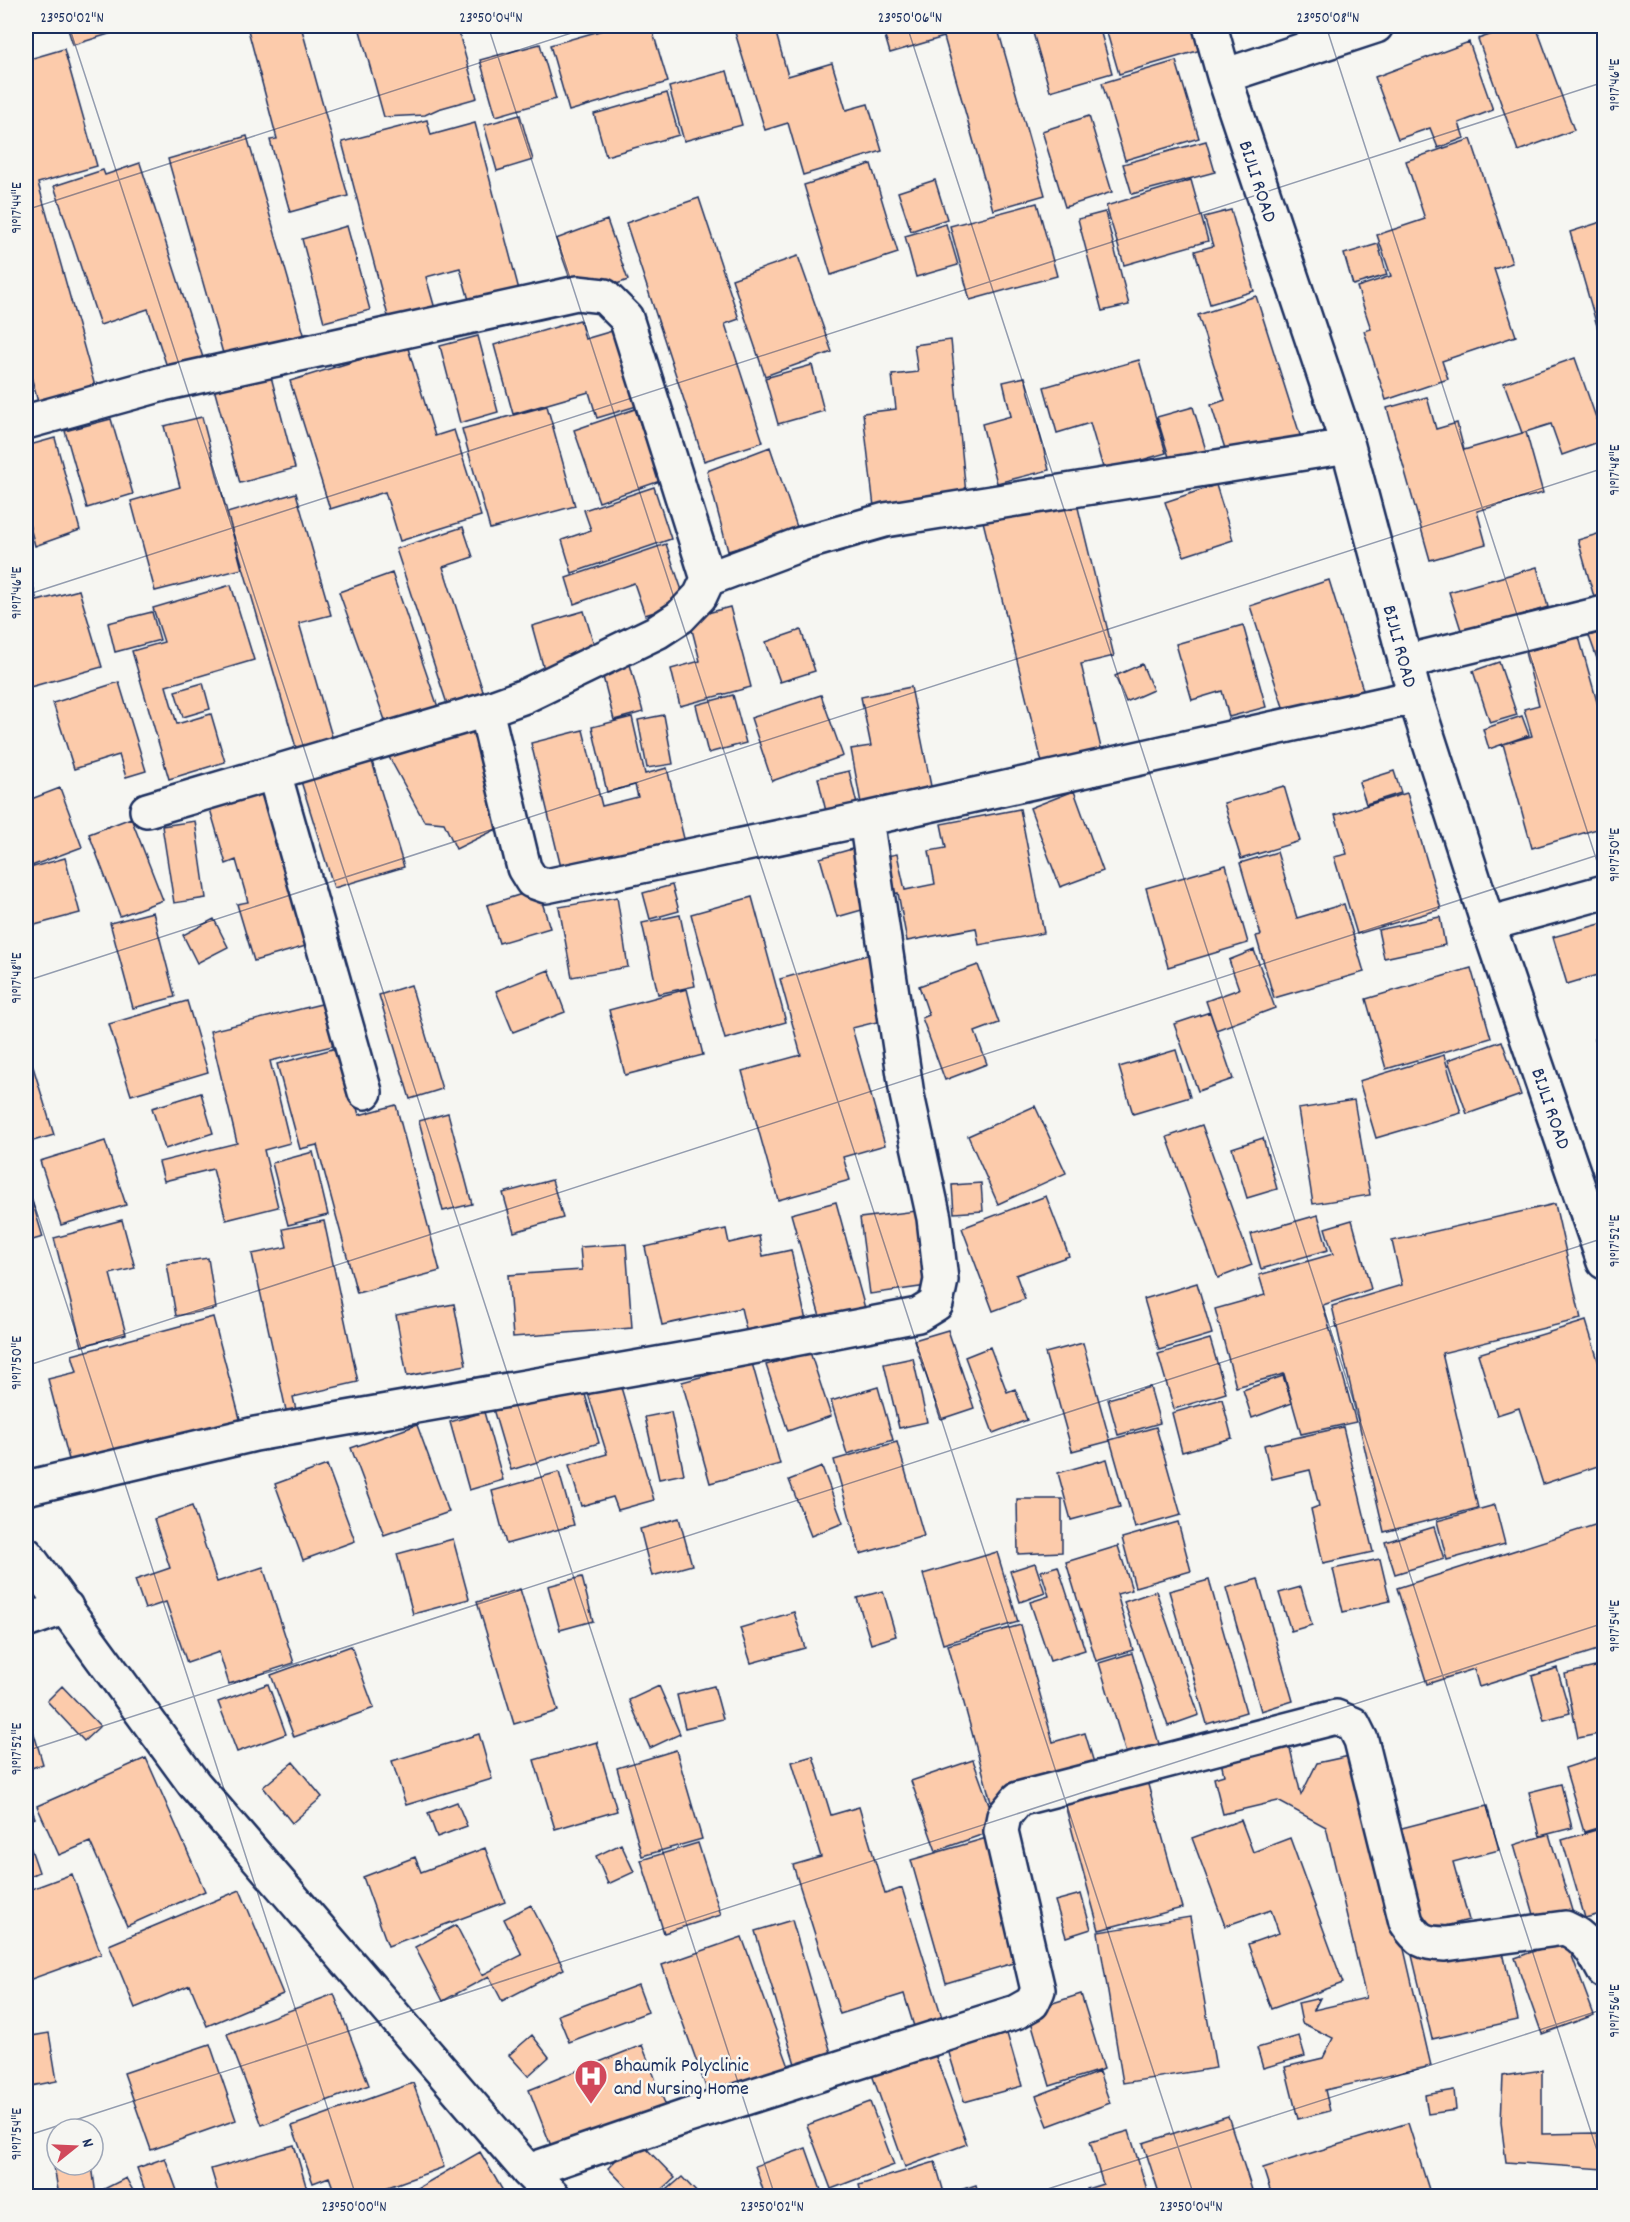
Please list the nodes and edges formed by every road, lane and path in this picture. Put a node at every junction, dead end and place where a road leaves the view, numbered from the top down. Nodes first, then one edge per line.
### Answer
1 (1210, 26) edge
2 (1376, 26) edge
3 (1224, 76) junction
4 (26, 422) edge
5 (1347, 446) junction
6 (708, 579) junction
7 (1605, 613) edge
8 (1405, 662) junction
9 (1415, 697) junction
10 (486, 710) junction
11 (274, 772) junction
12 (147, 810) dead end
13 (866, 819) junction
14 (1605, 892) edge
15 (1488, 924) junction
16 (365, 1092) dead end
17 (1604, 1261) edge
18 (26, 1488) edge
19 (26, 1554) edge
20 (66, 1607) junction
21 (26, 1622) edge
22 (1605, 1971) edge
23 (528, 2171) junction
24 (553, 2196) edge

1 - 3 street, BIJLI ROAD
2 - 3 street
3 - 5 street, BIJLI ROAD
4 - 6 street
5 - 6 street
5 - 8 street, BIJLI ROAD
6 - 10 street
7 - 8 street
8 - 9 street, BIJLI ROAD
9 - 13 street
9 - 15 street, BIJLI ROAD
10 - 11 street
10 - 13 street
11 - 12 street
11 - 16 street
13 - 18 street
14 - 15 street
15 - 17 street, BIJLI ROAD
19 - 20 street
20 - 21 street
20 - 23 street
22 - 23 street
23 - 24 street

